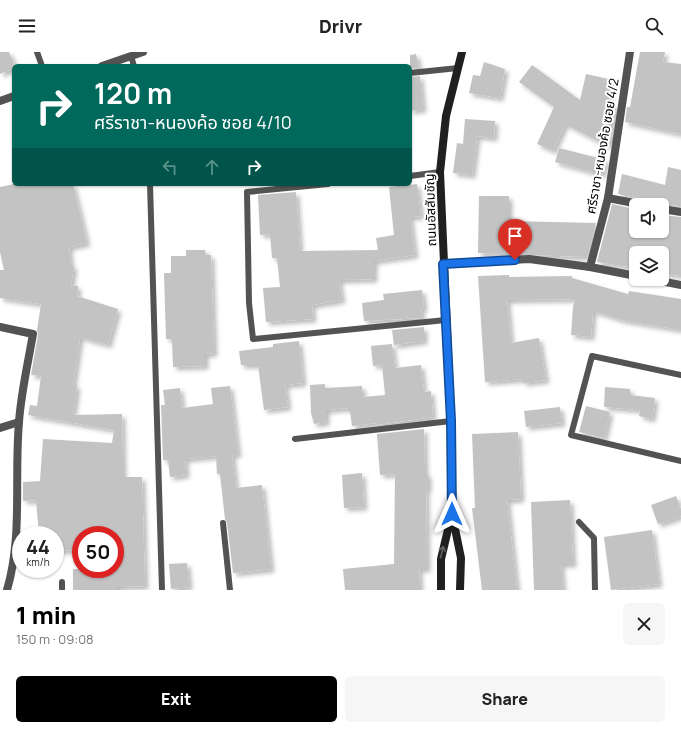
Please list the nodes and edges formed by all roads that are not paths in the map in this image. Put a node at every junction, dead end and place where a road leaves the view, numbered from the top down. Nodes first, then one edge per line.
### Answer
1 (37, 52) edge
2 (143, 52) edge
3 (462, 52) edge
4 (630, 52) edge
5 (131, 56) junction
6 (41, 64) edge
7 (108, 64) edge
8 (133, 64) edge
9 (458, 68) junction
10 (412, 73) edge
11 (12, 97) edge
12 (0, 101) edge
13 (440, 172) junction
14 (412, 176) edge
15 (150, 186) edge
16 (308, 186) edge
17 (608, 198) junction
18 (629, 202) edge
19 (669, 210) edge
20 (681, 212) edge
21 (443, 264) junction
22 (590, 267) junction
23 (629, 275) edge
24 (669, 283) edge
25 (681, 285) edge
26 (446, 320) junction
27 (0, 327) edge
28 (681, 375) edge
29 (451, 421) junction
30 (19, 422) junction
31 (0, 428) edge
32 (295, 439) dead end
33 (681, 461) edge
34 (452, 514) junction
35 (579, 522) dead end
36 (223, 523) dead end
37 (62, 582) dead end
38 (7, 590) edge
39 (62, 590) edge
40 (162, 590) edge
41 (230, 590) edge
42 (442, 590) edge
43 (460, 590) edge
44 (595, 590) edge

1 - 6 lane
2 - 5 street
3 - 9 main road, ถนนอัสสัมชัญ
4 - 17 street, ศรีราชา-หนองค้อ ซอย 4/2
5 - 7 street
5 - 8 lane
9 - 10 lane
9 - 13 main road, ถนนอัสสัมชัญ
11 - 12 street
13 - 14 lane
13 - 21 main road, ถนนอัสสัมชัญ
15 - 40 lane
16 - 26 lane
17 - 18 street
17 - 22 street, ศรีราชา-หนองค้อ ซอย 4/2
19 - 20 street
21 - 22 street
21 - 26 main road, ถนนอัสสัมชัญ
22 - 23 street
24 - 25 street
26 - 29 main road, ถนนอัสสัมชัญ
27 - 30 street
28 - 33 lane
29 - 32 lane
29 - 34 main road, ถนนอัสสัมชัญ
30 - 31 street
30 - 38 street
42 -> 34 main road, ถนนอัสสัมชัญ
34 - 43 main road, ถนนอัสสัมชัญ
35 - 44 lane
36 - 41 lane
37 - 39 lane

